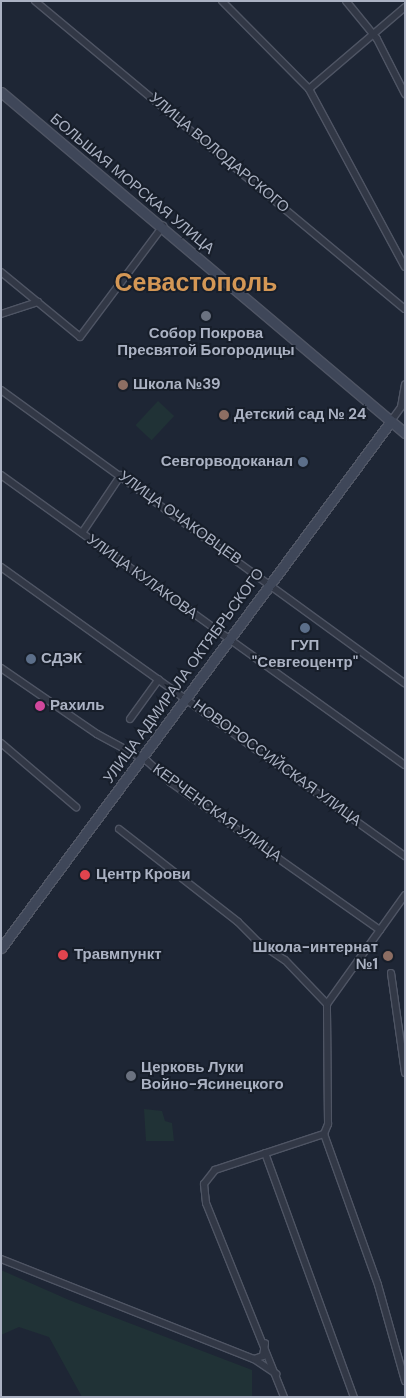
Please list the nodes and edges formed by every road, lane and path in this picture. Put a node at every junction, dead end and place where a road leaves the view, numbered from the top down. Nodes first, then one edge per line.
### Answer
1 (35, 1) edge
2 (222, 1) edge
3 (346, 1) edge
4 (405, 7) edge
5 (372, 32) junction
6 (309, 89) junction
7 (1, 92) edge
8 (405, 94) edge
9 (163, 226) junction
10 (405, 267) edge
11 (1, 272) edge
12 (38, 302) junction
13 (404, 308) edge
14 (1, 314) edge
15 (405, 384) edge
16 (1, 390) edge
17 (391, 421) junction
18 (405, 433) edge
19 (1, 475) edge
20 (121, 475) junction
21 (82, 533) junction
22 (1, 567) edge
23 (270, 582) junction
24 (229, 639) junction
25 (1, 668) edge
26 (160, 679) junction
27 (405, 683) edge
28 (187, 698) junction
29 (130, 719) dead end
30 (1, 743) edge
31 (142, 758) junction
32 (405, 765) edge
33 (76, 807) dead end
34 (119, 829) dead end
35 (405, 856) edge
36 (405, 895) edge
37 (380, 930) junction
38 (1, 948) edge
39 (391, 973) dead end
40 (327, 1004) junction
41 (405, 1073) edge
42 (324, 1134) junction
43 (265, 1153) junction
44 (1, 1259) edge
45 (265, 1343) junction
46 (254, 1359) junction
47 (277, 1374) junction
48 (405, 1381) edge
49 (284, 1397) edge
50 (354, 1397) edge

1 - 13 street, УЛИЦА ВОЛОДАРСКОГО
2 - 6 street
3 - 5 street
4 - 5 street
5 - 6 street
5 - 8 street
6 - 10 street
7 - 9 main road, БОЛЬШАЯ МОРСКАЯ УЛИЦА
9 - 12 street
9 - 17 main road, БОЛЬШАЯ МОРСКАЯ УЛИЦА
11 - 12 street
12 - 14 street
15 - 17 street
16 - 20 street, УЛИЦА ОЧАКОВЦЕВ
17 - 18 main road, БОЛЬШАЯ МОРСКАЯ УЛИЦА
17 - 23 main road, УЛИЦА АДМИРАЛА ОКТЯБРЬСКОГО
19 - 21 street, УЛИЦА КУЛАКОВА
20 - 21 street
20 - 23 street, УЛИЦА ОЧАКОВЦЕВ
21 - 24 street, УЛИЦА КУЛАКОВА
22 - 26 street, НОВОРОССИЙСКАЯ УЛИЦА
23 - 24 main road, УЛИЦА АДМИРАЛА ОКТЯБРЬСКОГО
23 - 27 street, УЛИЦА ОЧАКОВЦЕВ
24 - 28 main road, УЛИЦА АДМИРАЛА ОКТЯБРЬСКОГО
24 - 32 street, УЛИЦА КУЛАКОВА
25 - 31 street, КЕРЧЕНСКАЯ УЛИЦА
26 - 28 street, НОВОРОССИЙСКАЯ УЛИЦА
26 - 29 street
28 - 31 main road, УЛИЦА АДМИРАЛА ОКТЯБРЬСКОГО
28 - 35 street, НОВОРОССИЙСКАЯ УЛИЦА
30 - 33 street
31 - 37 street, КЕРЧЕНСКАЯ УЛИЦА
31 - 38 main road, УЛИЦА АДМИРАЛА ОКТЯБРЬСКОГО
34 - 40 street
36 - 37 street
37 - 40 street
39 - 41 street
40 - 42 street
42 - 43 street
42 - 48 street
43 - 45 street
43 - 50 street
44 - 46 street
45 - 46 street
45 - 47 street
46 - 47 street
47 - 49 street

